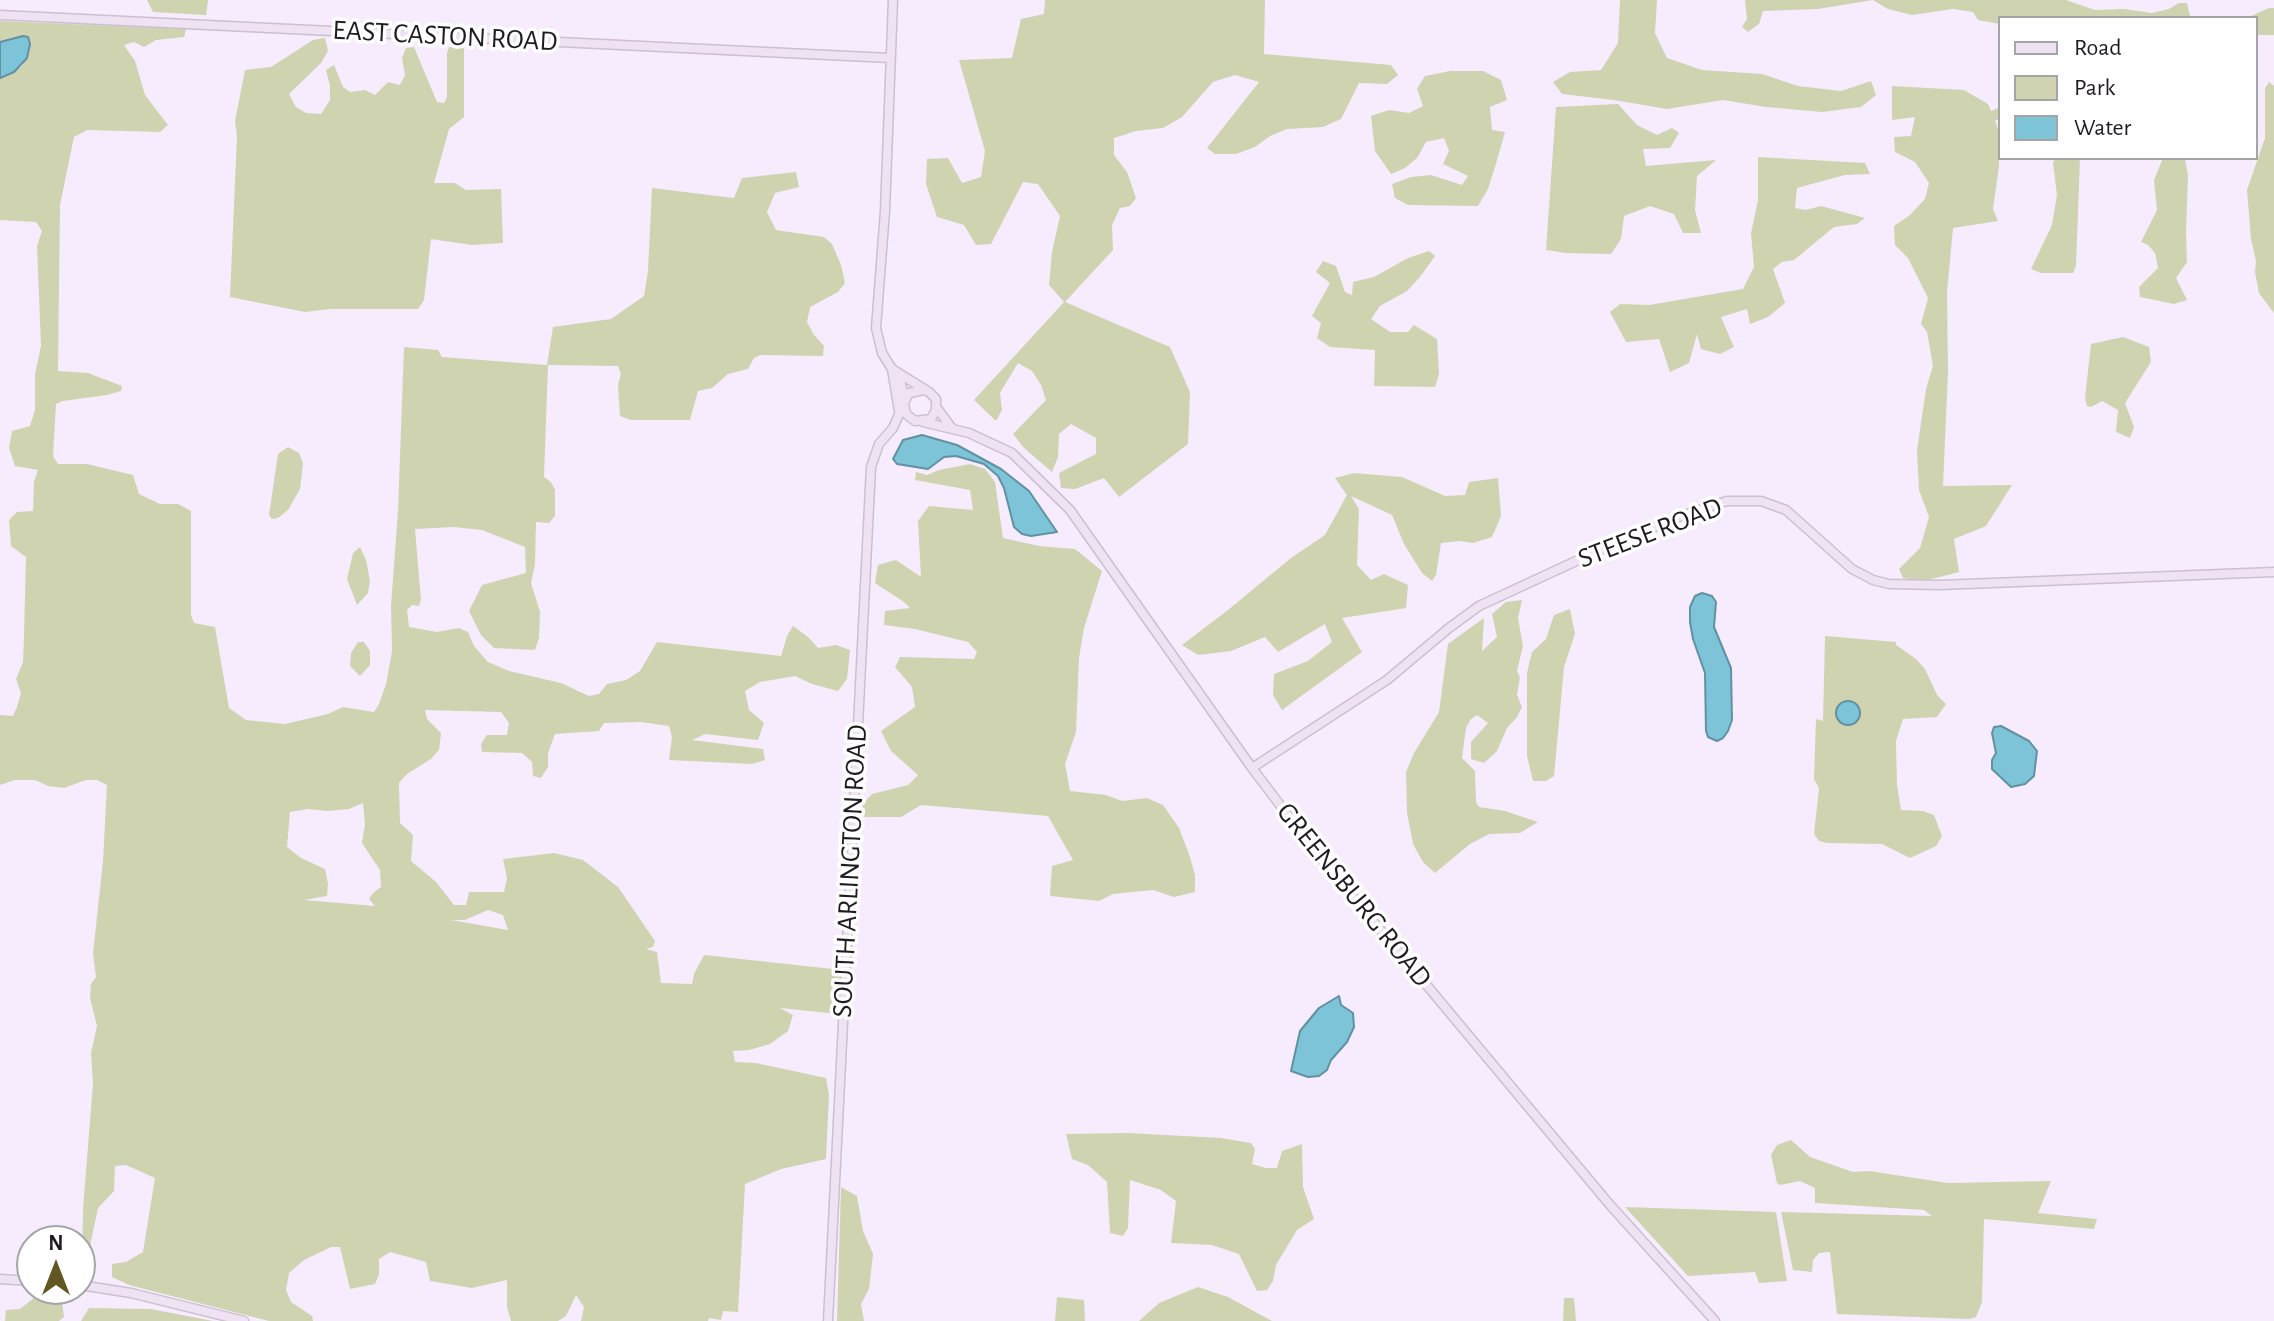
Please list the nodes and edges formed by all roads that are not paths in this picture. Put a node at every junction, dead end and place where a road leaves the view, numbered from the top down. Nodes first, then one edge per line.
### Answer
1 (893, 0) edge
2 (0, 15) edge
3 (890, 58) junction
4 (896, 372) junction
5 (924, 390) junction
6 (904, 402) junction
7 (937, 408) junction
8 (899, 416) junction
9 (919, 421) junction
10 (951, 427) junction
11 (893, 428) junction
12 (2274, 572) edge
13 (1252, 768) junction
14 (96, 1287) edge
15 (244, 1321) edge
16 (828, 1321) edge
17 (1715, 1321) edge

1 - 3 street
2 - 3 street, EAST CASTON ROAD
3 - 4 street
4 - 5 street
4 - 6 street
4 - 8 street
5 - 6 street
5 - 7 street
6 - 8 street, SOUTH ARLINGTON ROAD
6 - 9 street
7 - 9 street
7 - 10 street
8 - 11 street, SOUTH ARLINGTON ROAD
9 - 10 street
9 - 11 street
10 - 13 street, GREENSBURG ROAD
11 - 16 street, SOUTH ARLINGTON ROAD
12 - 13 street, STEESE ROAD
13 - 17 street, GREENSBURG ROAD
14 - 15 street

